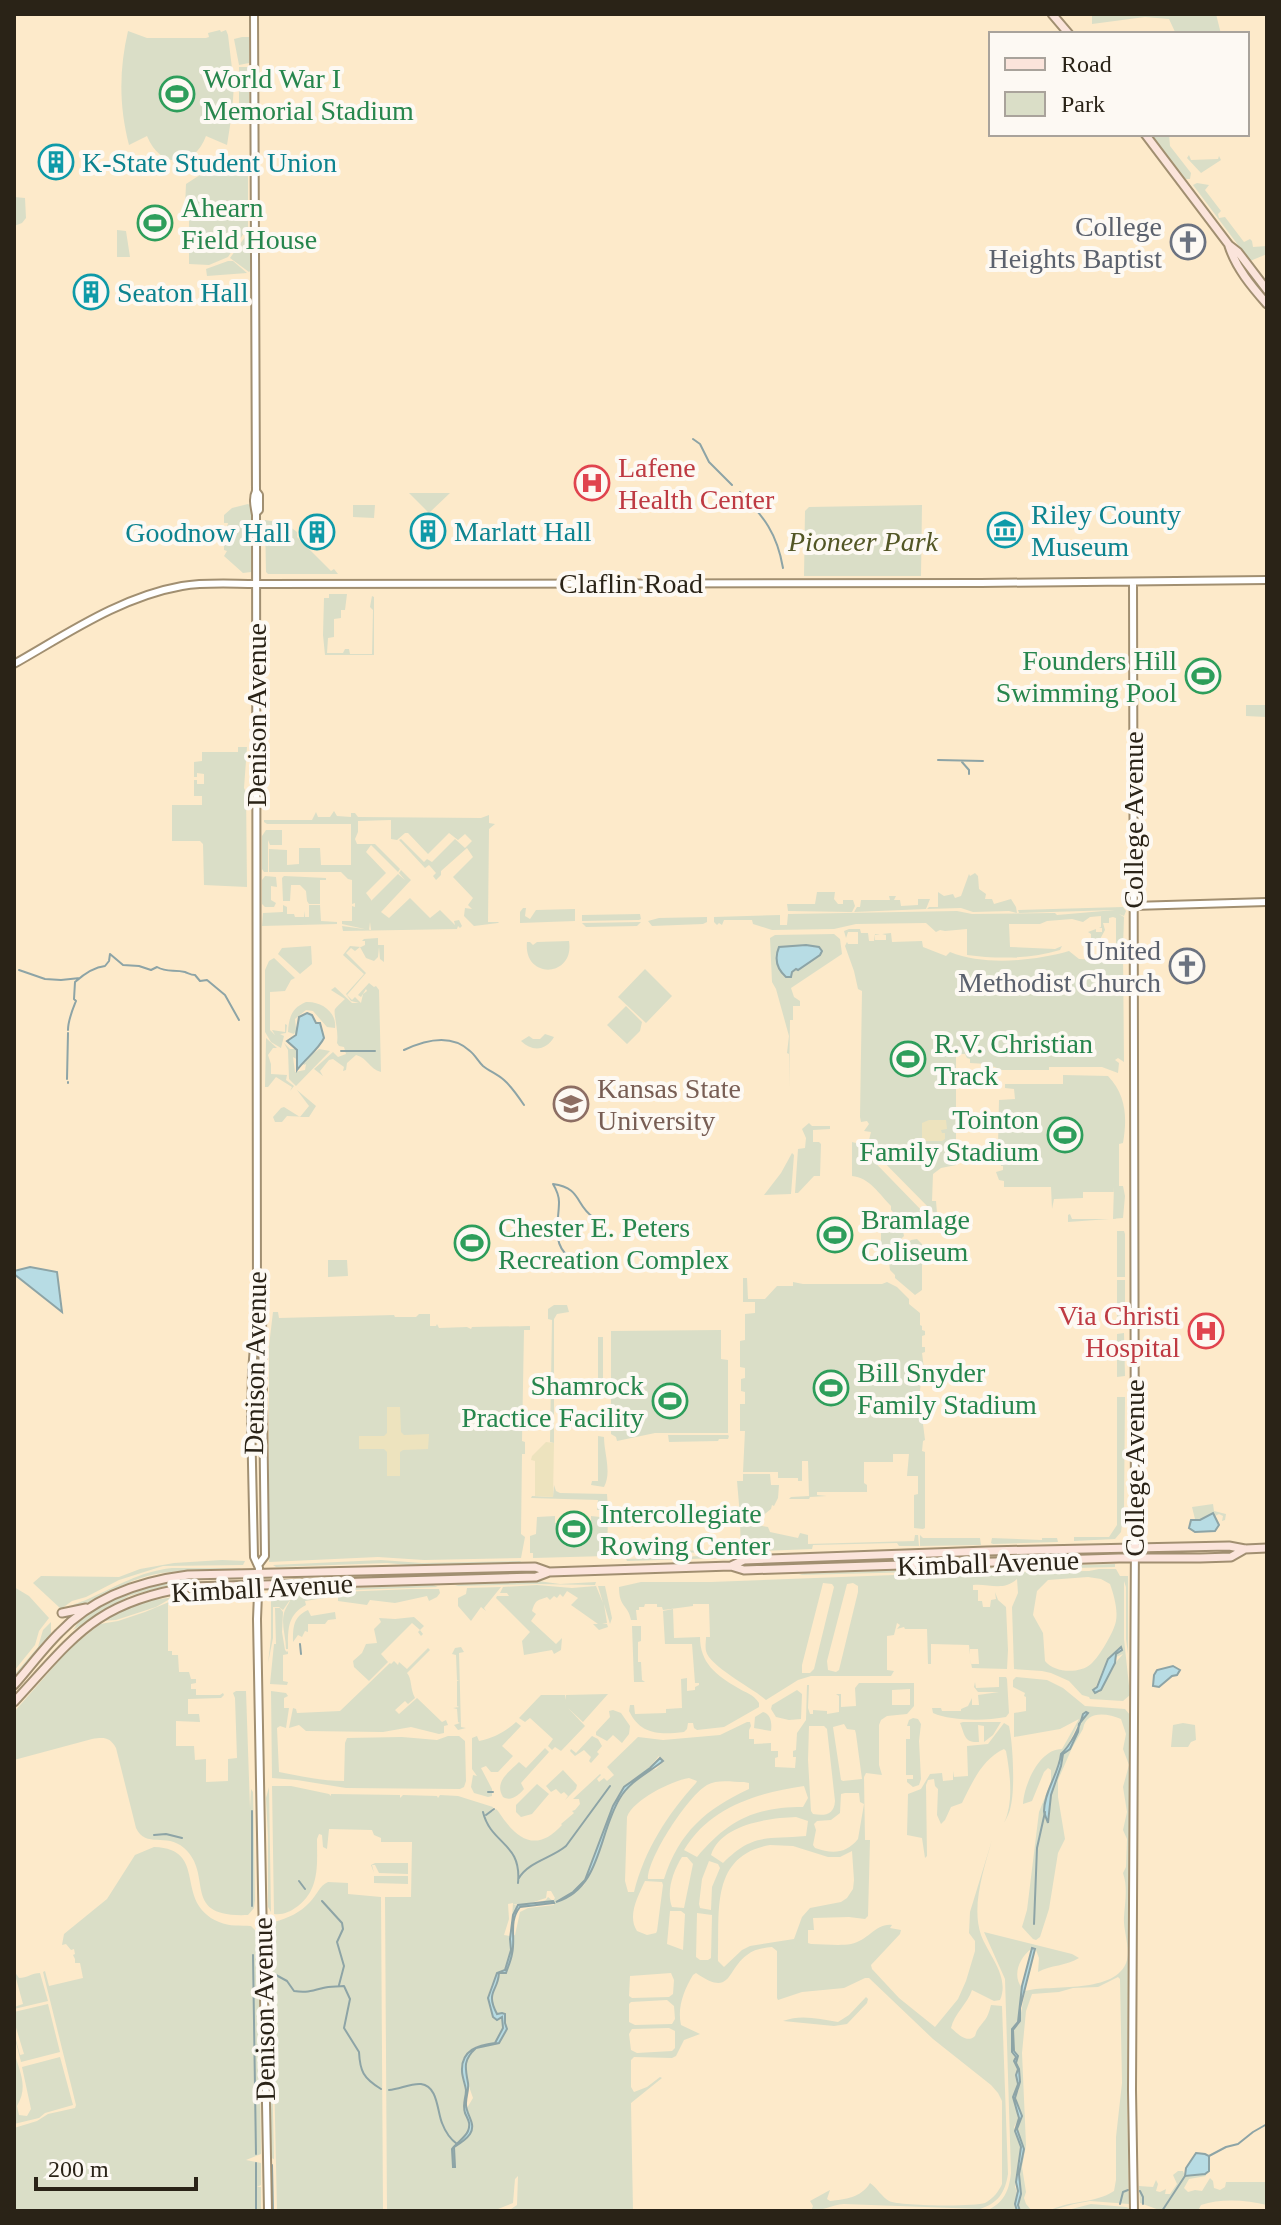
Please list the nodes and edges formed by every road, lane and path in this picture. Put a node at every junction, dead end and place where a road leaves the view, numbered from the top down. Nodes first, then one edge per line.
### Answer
1 (254, 14) edge
2 (1052, 14) edge
3 (1067, 32) edge
4 (1147, 136) edge
5 (1229, 245) junction
6 (1267, 290) edge
7 (1267, 304) edge
8 (1267, 580) edge
9 (1133, 582) junction
10 (256, 584) junction
11 (14, 664) edge
12 (1267, 902) edge
13 (1133, 906) junction
14 (257, 1308) junction
15 (1135, 1547) junction
16 (1267, 1548) edge
17 (1245, 1549) junction
18 (1135, 1559) junction
19 (259, 1564) junction
20 (731, 1566) junction
21 (549, 1572) junction
22 (259, 1573) junction
23 (258, 1585) junction
24 (92, 1606) junction
25 (62, 1613) dead end
26 (14, 1685) edge
27 (14, 1702) edge
28 (268, 2211) edge
29 (1134, 2211) edge

1 - 10 street, Denison Avenue
2 - 3 main road
4 - 5 main road
5 - 6 main road
5 - 7 main road
8 - 9 street, Claflin Road
9 - 10 street, Claflin Road
9 - 13 street, College Avenue
10 - 11 street, Claflin Road
10 - 14 street, Denison Avenue
12 - 13 street
13 - 15 street, College Avenue
14 - 19 street, Denison Avenue
14 - 19 street
15 - 17 main road, Kimball Avenue
15 - 18 street, College Avenue
15 - 20 main road, Kimball Avenue
16 - 17 main road, Kimball Avenue
17 - 18 main road, Kimball Avenue
18 - 20 main road, Kimball Avenue
18 - 29 street, College Avenue
19 - 22 street, Denison Avenue
20 - 21 main road, Kimball Avenue
21 - 22 main road, Kimball Avenue
21 - 23 main road, Kimball Avenue
22 - 23 street, Denison Avenue
22 - 24 main road, Kimball Avenue
23 - 27 main road, Kimball Avenue
23 - 28 street, Denison Avenue
24 - 25 main road
24 - 26 main road, Kimball Avenue

